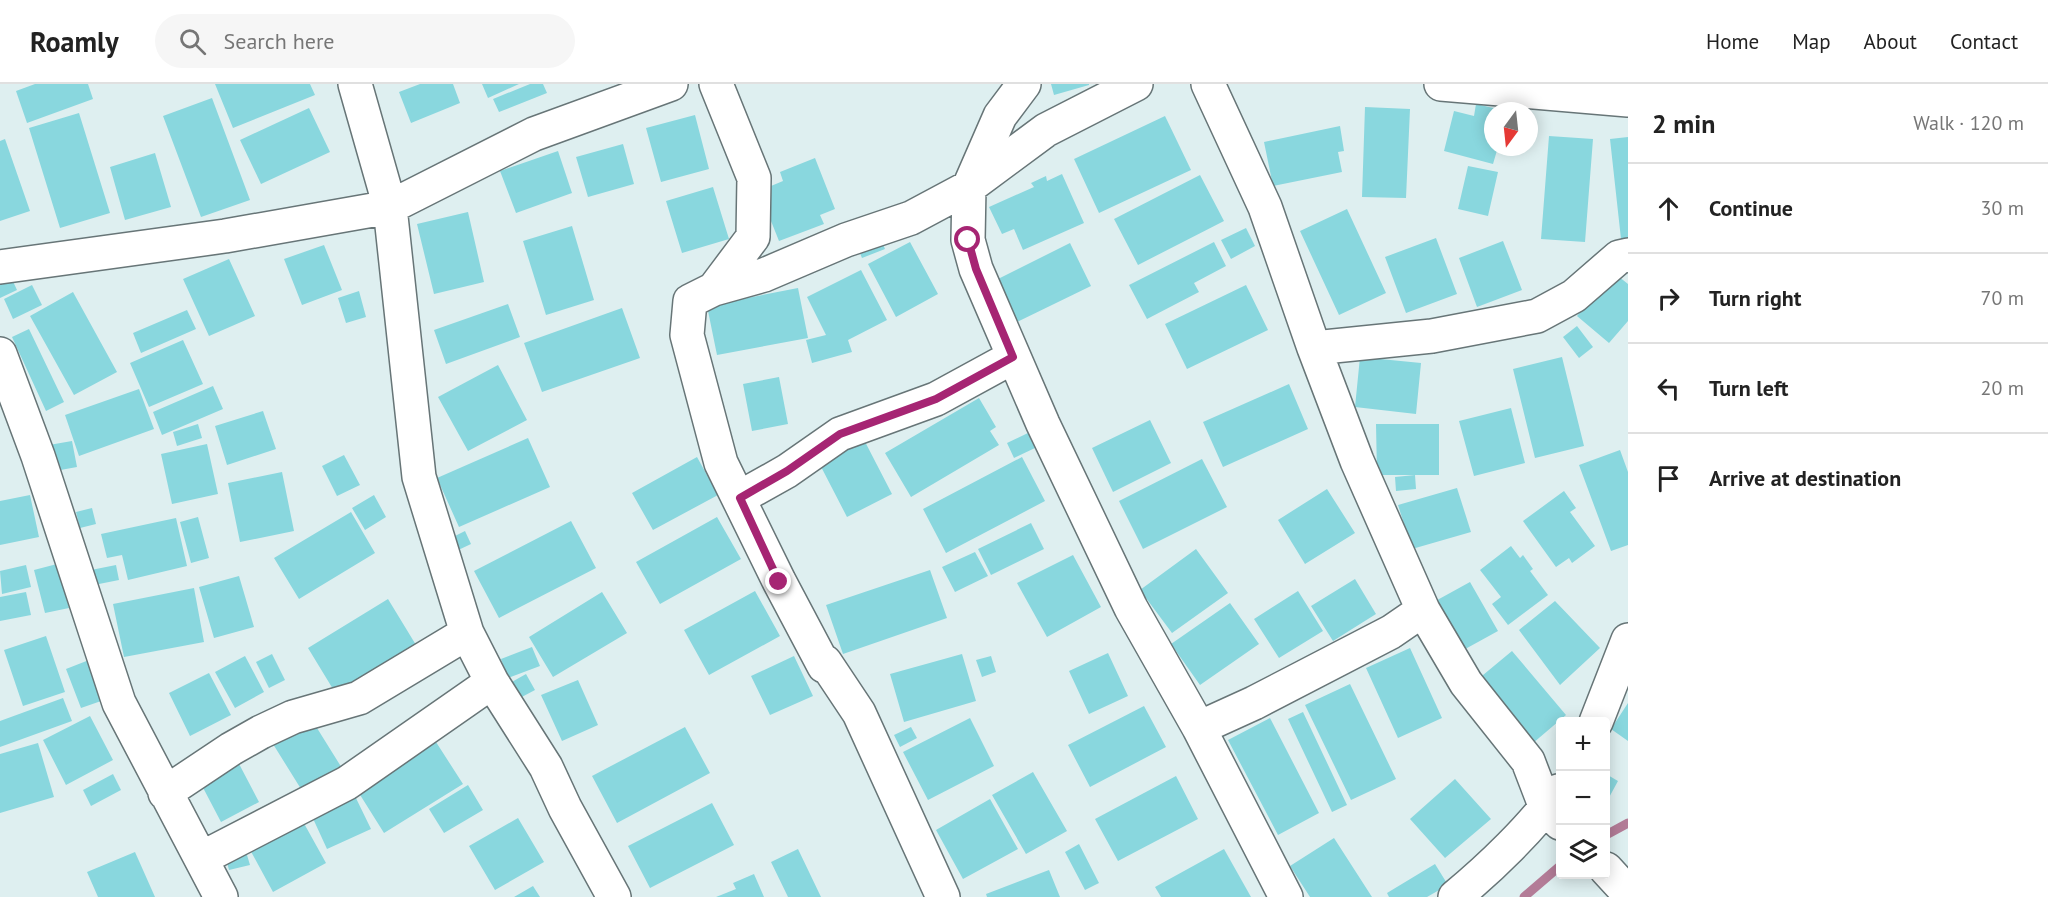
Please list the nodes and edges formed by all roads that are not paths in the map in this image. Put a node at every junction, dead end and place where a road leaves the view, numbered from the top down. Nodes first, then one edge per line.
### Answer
1 (355, 84) edge
2 (671, 84) edge
3 (716, 84) edge
4 (1024, 84) edge
5 (1136, 84) edge
6 (1208, 84) edge
7 (1441, 84) edge
8 (1628, 100) edge
9 (969, 187) junction
10 (390, 207) junction
11 (1628, 255) edge
12 (0, 267) edge
13 (714, 290) junction
14 (1314, 348) junction
15 (0, 354) edge
16 (1013, 357) junction
17 (740, 498) junction
18 (1423, 610) junction
19 (467, 633) junction
20 (1628, 640) edge
21 (492, 682) junction
22 (1598, 717) edge
23 (1199, 728) junction
24 (165, 793) junction
25 (1556, 806) edge
26 (202, 858) junction
27 (1610, 874) edge
28 (1628, 893) edge
29 (221, 897) edge
30 (614, 897) edge
31 (943, 897) edge
32 (1286, 897) edge
33 (1455, 897) edge

1 - 10 street
2 - 10 street
3 - 13 street
4 - 9 street
5 - 9 street
6 - 14 street
7 - 8 street
9 - 13 street
9 - 16 street
10 - 12 street
10 - 19 street
11 - 14 street
13 - 17 street
14 - 18 street
15 - 24 street
16 - 17 street
16 - 23 street
17 - 31 street
18 - 23 street
18 - 25 street
19 - 21 street
19 - 24 street
20 - 22 street
21 - 26 street
21 - 30 street
23 - 32 street
24 - 26 street
25 - 33 street
26 - 29 street
27 - 28 street

